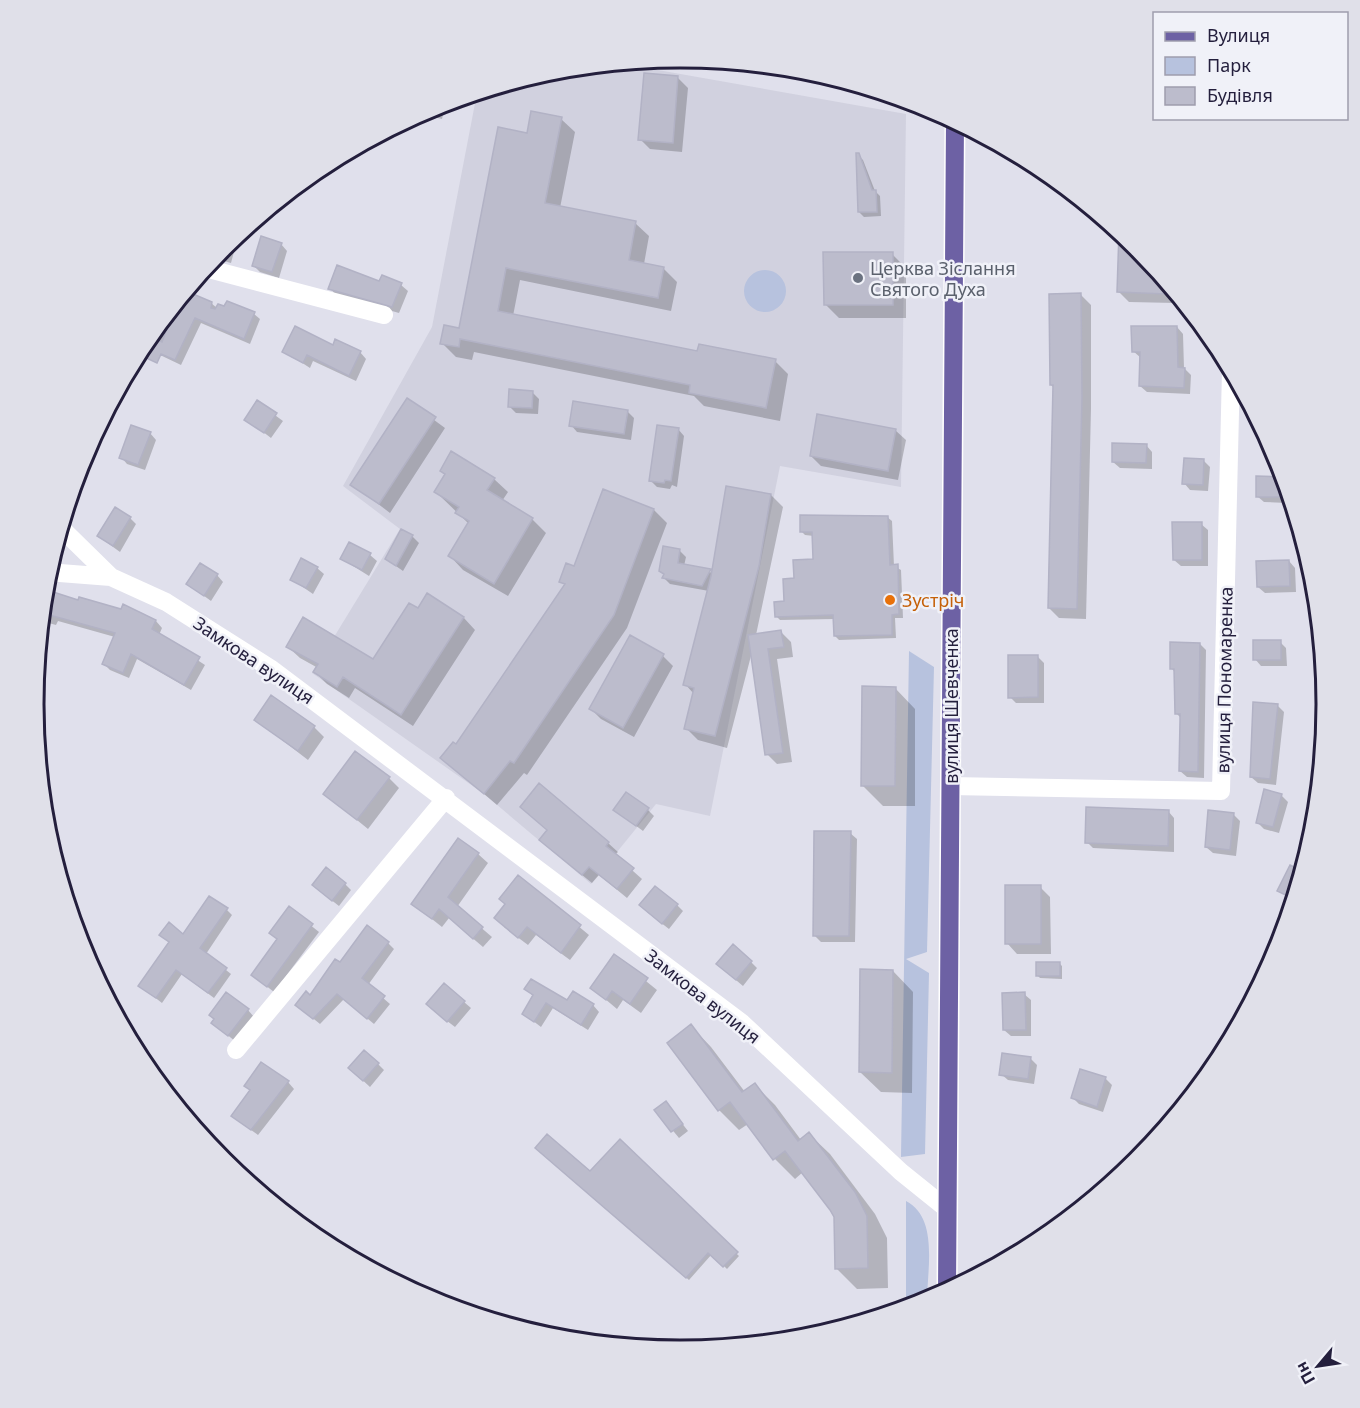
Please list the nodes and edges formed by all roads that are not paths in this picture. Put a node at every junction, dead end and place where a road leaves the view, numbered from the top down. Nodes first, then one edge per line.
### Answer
1 (955, 130) edge
2 (214, 271) edge
3 (384, 315) dead end
4 (1231, 385) edge
5 (67, 534) edge
6 (58, 573) edge
7 (111, 577) junction
8 (950, 786) junction
9 (446, 798) junction
10 (236, 1050) dead end
11 (947, 1209) junction
12 (947, 1282) edge

1 - 8 main road, вулиця Шевченка
2 - 3 street
4 - 8 street, вулиця Пономаренка
5 - 7 street, Замкова вулиця
6 - 7 street
7 - 9 street, Замкова вулиця
8 - 11 main road, вулиця Шевченка
9 - 10 street
9 - 11 street, Замкова вулиця
11 - 12 main road, вулиця Шевченка

